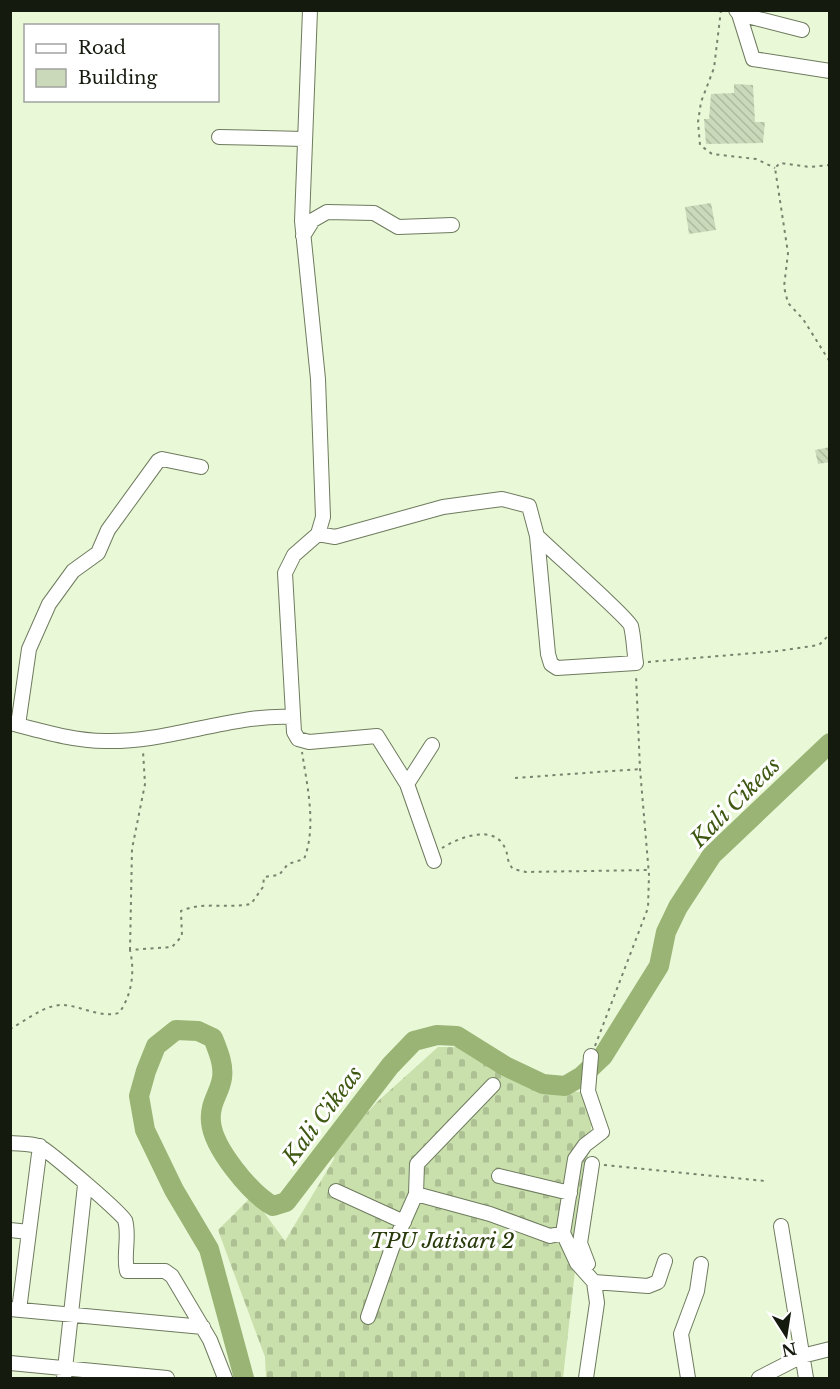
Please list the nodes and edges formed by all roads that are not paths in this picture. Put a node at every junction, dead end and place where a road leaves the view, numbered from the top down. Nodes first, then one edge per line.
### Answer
1 (310, 10) edge
2 (737, 12) edge
3 (802, 30) dead end
4 (830, 71) edge
5 (219, 137) dead end
6 (304, 139) junction
7 (452, 225) dead end
8 (303, 236) junction
9 (201, 467) dead end
10 (318, 534) junction
11 (537, 536) junction
12 (292, 717) junction
13 (14, 724) edge
14 (432, 746) dead end
15 (407, 784) junction
16 (433, 858) road end
17 (591, 1056) road end
18 (493, 1085) dead end
19 (10, 1143) edge
20 (40, 1146) junction
21 (592, 1164) road end
22 (499, 1176) dead end
23 (85, 1185) junction
24 (336, 1191) dead end
25 (570, 1193) junction
26 (416, 1194) junction
27 (404, 1222) junction
28 (781, 1226) dead end
29 (10, 1230) edge
30 (29, 1232) junction
31 (563, 1233) junction
32 (665, 1261) dead end
33 (701, 1264) dead end
34 (592, 1280) junction
35 (15, 1310) edge
36 (71, 1317) junction
37 (368, 1317) dead end
38 (202, 1328) junction
39 (830, 1349) edge
40 (802, 1356) junction
41 (10, 1363) edge
42 (65, 1374) edge
43 (167, 1378) edge
44 (225, 1378) edge
45 (586, 1378) edge
46 (688, 1378) edge
47 (759, 1378) edge
48 (806, 1378) edge

1 - 6 street
2 - 3 street
2 - 4 street
5 - 6 street
6 - 8 street
7 - 8 street
8 - 10 street
9 - 13 street
10 - 11 street
10 - 12 street
11 - 11 street
12 - 13 street
12 - 15 street
14 - 15 street
15 - 16 street
17 - 25 street
18 - 26 street
19 - 20 street
20 - 23 street
20 - 30 street
21 - 34 street
22 - 25 street
23 - 36 street
23 - 38 street
24 - 27 street
25 - 31 street
26 - 27 street
26 - 31 street
27 - 37 street
28 - 40 street
29 - 30 street
30 - 35 street
31 - 34 street
32 - 34 street
33 - 46 street
34 - 45 street
35 - 36 street
36 - 38 street
36 - 42 street
38 - 44 street
39 - 40 street
40 - 47 street
40 - 48 street
41 - 42 street
42 - 43 street

